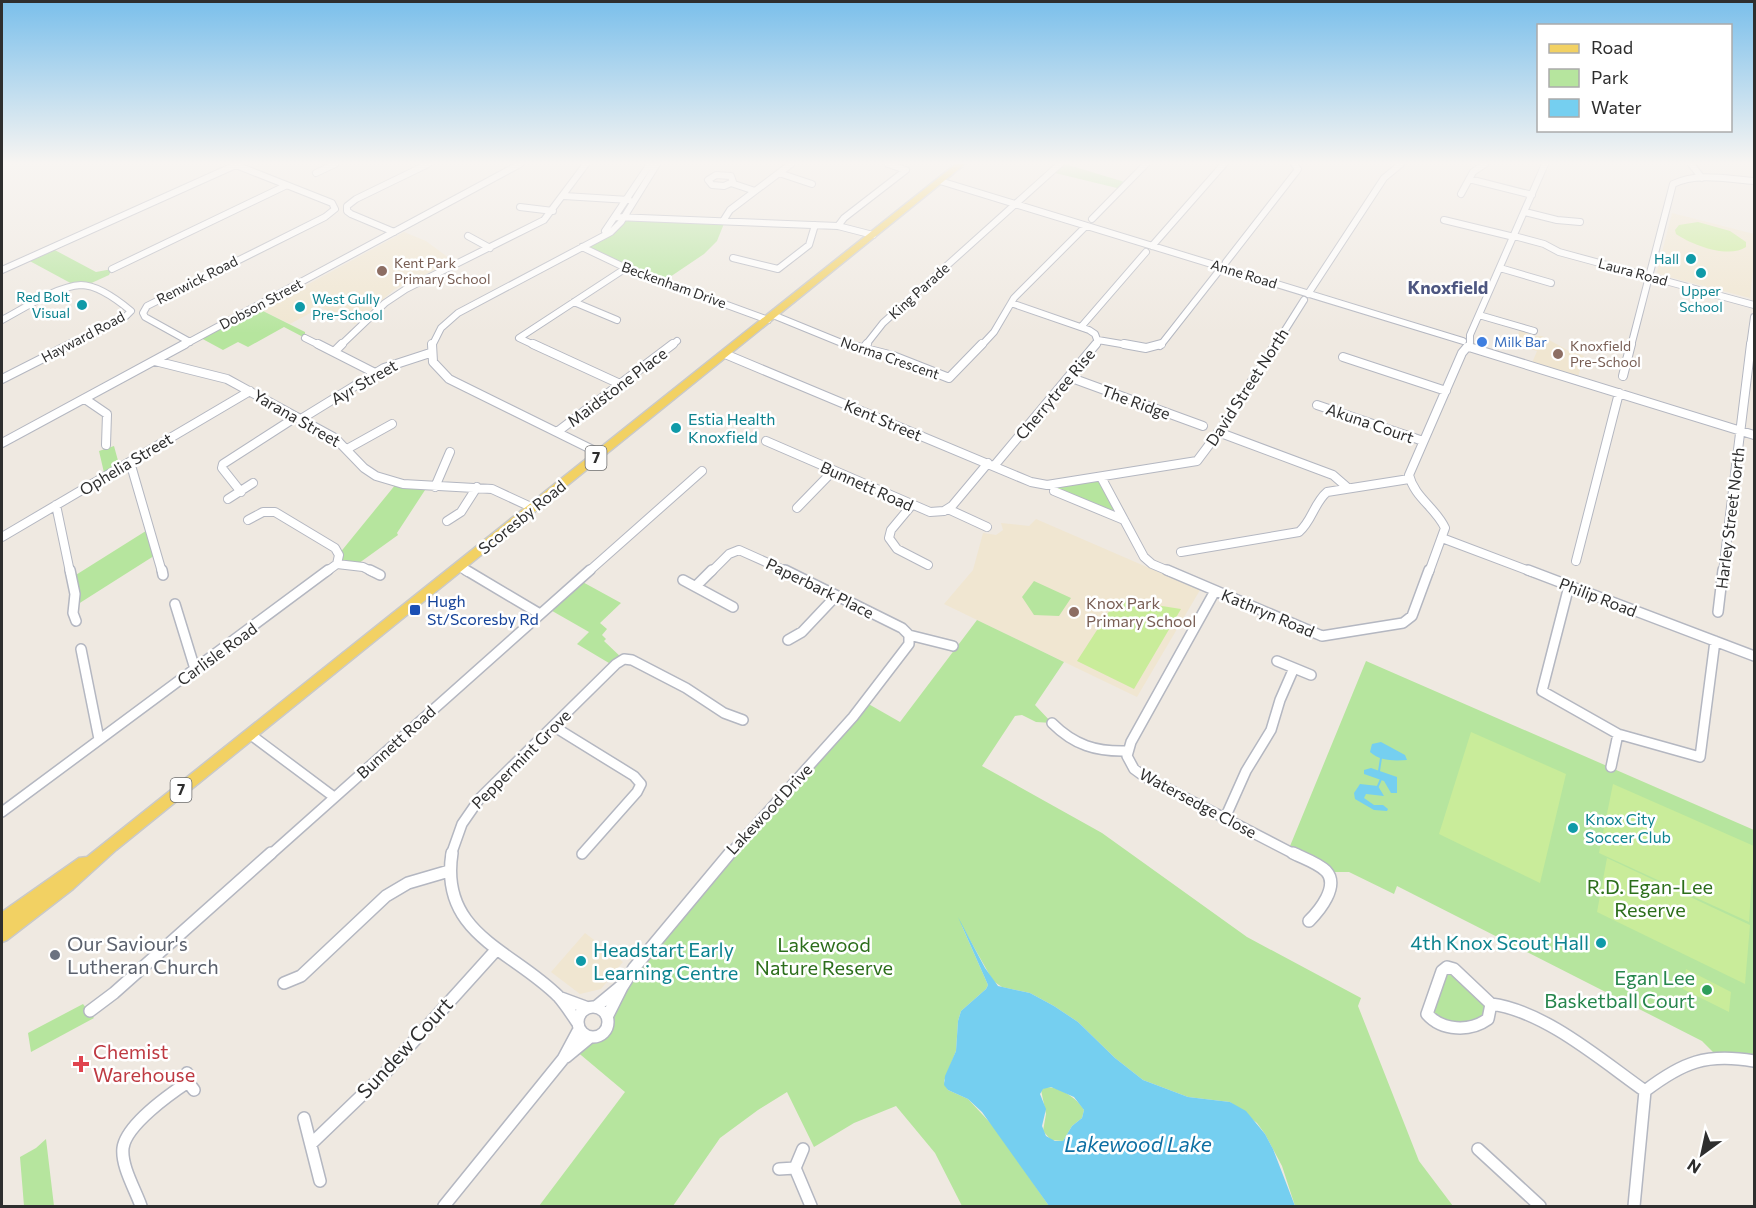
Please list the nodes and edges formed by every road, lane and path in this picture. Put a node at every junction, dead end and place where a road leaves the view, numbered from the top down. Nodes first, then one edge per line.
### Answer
1 (113, 220) edge
2 (213, 220) edge
3 (318, 220) edge
4 (366, 220) edge
5 (416, 220) edge
6 (542, 220) edge
7 (614, 220) edge
8 (622, 220) edge
9 (702, 220) edge
10 (842, 220) edge
11 (891, 220) edge
12 (998, 220) edge
13 (1068, 220) edge
14 (1175, 220) edge
15 (1259, 220) edge
16 (1356, 220) edge
17 (1446, 220) edge
18 (1521, 220) edge
19 (1561, 220) edge
20 (1664, 220) edge
21 (723, 221) joint
22 (1580, 222) dead end
23 (814, 225) junction
24 (838, 226) junction
25 (1086, 226) junction
26 (394, 232) junction
27 (873, 235) junction
28 (468, 236) dead end
29 (1514, 236) junction
30 (590, 243) junction
31 (1152, 246) junction
32 (582, 247) junction
33 (490, 248) junction
34 (1146, 252) dead end
35 (733, 258) dead end
36 (1224, 265) junction
37 (626, 267) junction
38 (1500, 268) junction
39 (112, 269) dead end
40 (2, 270) edge
41 (1649, 276) junction
42 (1551, 283) dead end
43 (1306, 297) junction
44 (574, 302) junction
45 (1011, 303) junction
46 (1755, 305) edge
47 (1479, 315) junction
48 (771, 317) junction
49 (1755, 317) edge
50 (1088, 319) junction
51 (617, 320) dead end
52 (2, 321) edge
53 (1081, 327) junction
54 (1092, 331) junction
55 (1534, 331) dead end
56 (305, 338) dead end
57 (1098, 340) junction
58 (677, 341) dead end
59 (190, 342) junction
60 (1466, 344) junction
61 (863, 349) junction
62 (334, 352) junction
63 (430, 353) junction
64 (725, 354) junction
65 (1343, 357) dead end
66 (155, 361) junction
67 (375, 373) junction
68 (1623, 376) dead end
69 (1069, 377) junction
70 (2, 380) edge
71 (620, 384) junction
72 (250, 391) junction
73 (1446, 391) junction
74 (1619, 393) junction
75 (85, 399) junction
76 (1317, 405) dead end
77 (299, 418) junction
78 (392, 423) dead end
79 (1203, 426) dead end
80 (1741, 430) junction
81 (556, 432) junction
82 (1218, 432) junction
83 (1755, 435) edge
84 (766, 441) dead end
85 (1423, 441) junction
86 (2, 443) edge
87 (106, 445) dead end
88 (347, 449) junction
89 (450, 452) dead end
90 (601, 454) junction
91 (129, 462) junction
92 (991, 465) junction
93 (702, 471) dead end
94 (833, 471) junction
95 (1101, 477) junction
96 (1409, 479) junction
97 (253, 483) dead end
98 (1040, 484) joint
99 (435, 487) junction
100 (477, 487) junction
101 (1348, 488) junction
102 (1054, 491) dead end
103 (241, 492) junction
104 (228, 499) dead end
105 (56, 505) junction
106 (911, 506) junction
107 (533, 508) junction
108 (797, 508) dead end
109 (948, 509) junction
110 (248, 519) dead end
111 (1124, 520) junction
112 (447, 521) dead end
113 (987, 527) dead end
114 (2, 537) edge
115 (1442, 538) junction
116 (1181, 552) dead end
117 (1576, 561) dead end
118 (337, 564) junction
119 (928, 565) dead end
120 (460, 567) junction
121 (163, 575) dead end
122 (380, 575) dead end
123 (683, 579) dead end
124 (696, 586) junction
125 (1569, 586) junction
126 (1215, 591) junction
127 (836, 596) junction
128 (175, 604) dead end
129 (733, 607) dead end
130 (1718, 612) dead end
131 (540, 614) junction
132 (76, 621) dead end
133 (909, 635) junction
134 (788, 640) dead end
135 (1715, 641) junction
136 (953, 646) dead end
137 (81, 649) dead end
138 (1755, 656) edge
139 (1277, 661) dead end
140 (1294, 668) junction
141 (195, 669) junction
142 (1311, 675) dead end
143 (743, 720) dead end
144 (1052, 723) dead end
145 (553, 726) junction
146 (1618, 734) junction
147 (251, 735) junction
148 (99, 740) junction
149 (1127, 751) junction
150 (1611, 767) dead end
151 (334, 797) junction
152 (2, 812) edge
153 (1225, 818) junction
154 (582, 854) dead end
155 (449, 871) junction
156 (8, 918) edge
157 (1309, 921) dead end
158 (2, 935) edge
159 (2, 941) edge
160 (497, 949) junction
161 (284, 983) dead end
162 (624, 983) junction
163 (560, 998) junction
164 (1491, 1004) junction
165 (593, 1007) junction
166 (90, 1011) dead end
167 (608, 1015) junction
168 (578, 1026) junction
169 (589, 1038) junction
170 (563, 1059) junction
171 (1755, 1061) edge
172 (190, 1082) dead end
173 (1645, 1091) junction
174 (304, 1118) dead end
175 (311, 1144) junction
176 (803, 1149) dead end
177 (1478, 1149) dead end
178 (795, 1168) junction
179 (779, 1169) dead end
180 (320, 1181) dead end
181 (141, 1206) edge
182 (444, 1206) edge
183 (811, 1206) edge
184 (1540, 1206) edge
185 (1634, 1206) edge

1 - 40 street
2 - 39 street
3 - 59 street, Renwick Road
4 - 26 street
5 - 26 street, Dobson Street
6 - 33 street
7 - 30 street
8 - 30 street
9 - 21 street
10 - 24 street
11 - 27 main road, Scoresby Road / 7
12 - 61 street, King Parade
13 - 25 street, Anne Road
14 - 31 street
15 - 36 street
16 - 43 street, David Street North
17 - 29 street, Laura Road
18 - 29 street
19 - 22 street
20 - 41 street
21 - 23 street
23 - 24 street
23 - 35 street
24 - 27 street
25 - 31 street, Anne Road
25 - 45 street, Norma Crescent
26 - 59 street, Dobson Street
27 - 48 main road, Scoresby Road / 7
28 - 33 street
29 - 38 street
29 - 41 street, Laura Road
30 - 32 street
31 - 36 street, Anne Road
32 - 37 street, Beckenham Drive
32 - 63 street
33 - 62 street
34 - 50 street
36 - 43 street, Anne Road
36 - 57 street
37 - 44 street
37 - 48 street, Beckenham Drive
38 - 42 street
38 - 47 street
41 - 46 street, Laura Road
41 - 68 street
43 - 60 street, Anne Road
43 - 82 street, David Street North
44 - 51 street
44 - 71 street
45 - 53 street, Cherrytree Rise
45 - 61 street, Norma Crescent
47 - 55 street
47 - 60 street
48 - 61 street, Norma Crescent
48 - 64 main road, Scoresby Road / 7
49 - 80 street, Harley Street North
50 - 53 street
50 - 54 street
52 - 70 street, Hayward Road
53 - 54 street, Cherrytree Rise
54 - 57 street, Cherrytree Rise
56 - 62 street
57 - 69 street, Cherrytree Rise
58 - 71 street, Maidstone Place
59 - 66 street, Dobson Street
60 - 73 street
60 - 74 street, Anne Road
62 - 67 street
63 - 67 street, Ayr Street
63 - 81 street
64 - 90 main road, Scoresby Road / 7
64 - 92 street, Kent Street
65 - 73 street
66 - 72 street, Yarana Street
66 - 75 street, Dobson Street
67 - 77 street, Ayr Street
69 - 79 street, The Ridge
69 - 92 street, Cherrytree Rise
71 - 81 street, Maidstone Place
72 - 77 street, Yarana Street
72 - 91 street, Ophelia Street
73 - 85 street
74 - 80 street, Anne Road
74 - 117 street
75 - 86 street, Dobson Street
75 - 87 street
76 - 85 street, Akuna Court
77 - 88 street, Yarana Street
77 - 103 street, Ayr Street
78 - 88 street
80 - 83 street, Anne Road
80 - 130 street, Harley Street North
81 - 90 street
82 - 95 street, David Street North
82 - 101 street
84 - 94 street, Bunnett Road
85 - 96 street
88 - 99 street, Yarana Street
89 - 99 street
90 - 107 main road, Scoresby Road / 7
91 - 105 street, Ophelia Street
91 - 121 street
92 - 98 street, Kent Street
92 - 109 street
93 - 131 street, Bunnett Road
94 - 106 street, Bunnett Road
94 - 108 street
95 - 98 street, David Street North
95 - 111 street, Kathryn Road
96 - 101 street
96 - 115 street
97 - 103 street
99 - 100 street, Yarana Street
100 - 107 street, Yarana Street
100 - 112 street
101 - 116 street
102 - 111 street
103 - 104 street
105 - 114 street, Ophelia Street
105 - 132 street
106 - 109 street, Bunnett Road
106 - 119 street
107 - 120 main road, Scoresby Road / 7
109 - 113 street
110 - 118 street
111 - 126 street, Kathryn Road
115 - 125 street, Philip Road
115 - 126 street, Kathryn Road
118 - 122 street
118 - 141 street, Carlisle Road
120 - 131 street
120 - 147 main road, Scoresby Road / 7
123 - 124 street
124 - 127 street, Paperbark Place
124 - 129 street
125 - 135 street, Philip Road
125 - 146 street
126 - 149 street, Watersedge Close
127 - 133 street, Paperbark Place
127 - 134 street
128 - 141 street
131 - 151 street, Bunnett Road
133 - 136 street, Paperbark Place
133 - 162 street, Lakewood Drive
135 - 138 street, Philip Road
135 - 146 street
137 - 148 street
139 - 140 street
140 - 142 street
140 - 153 street
141 - 148 street, Carlisle Road
143 - 145 street, Peppermint Grove
144 - 149 street
145 - 154 street
145 - 155 street, Peppermint Grove
146 - 150 street
147 - 151 street
147 - 156 main road, Scoresby Road / 7
148 - 152 street, Carlisle Road
149 - 153 street, Watersedge Close
151 - 166 street, Bunnett Road
153 - 157 street, Watersedge Close
155 - 160 street, Peppermint Grove
155 - 161 street
156 - 158 main road, Scoresby Road / 7
156 - 159 main road
160 - 163 street, Peppermint Grove
160 - 175 street, Sundew Court
162 - 165 street, Lakewood Drive
162 - 167 street, Lakewood Drive
163 - 165 street, Peppermint Grove
163 - 168 street, Peppermint Grove
164 - 164 street
164 - 173 street
165 - 167 street
165 - 168 street
167 - 169 street
168 - 169 street
168 - 170 street
169 - 170 street
170 - 182 street
171 - 173 street
172 - 181 street
173 - 185 street
174 - 175 street
175 - 180 street
176 - 178 street
177 - 184 street
178 - 179 street
178 - 183 street

